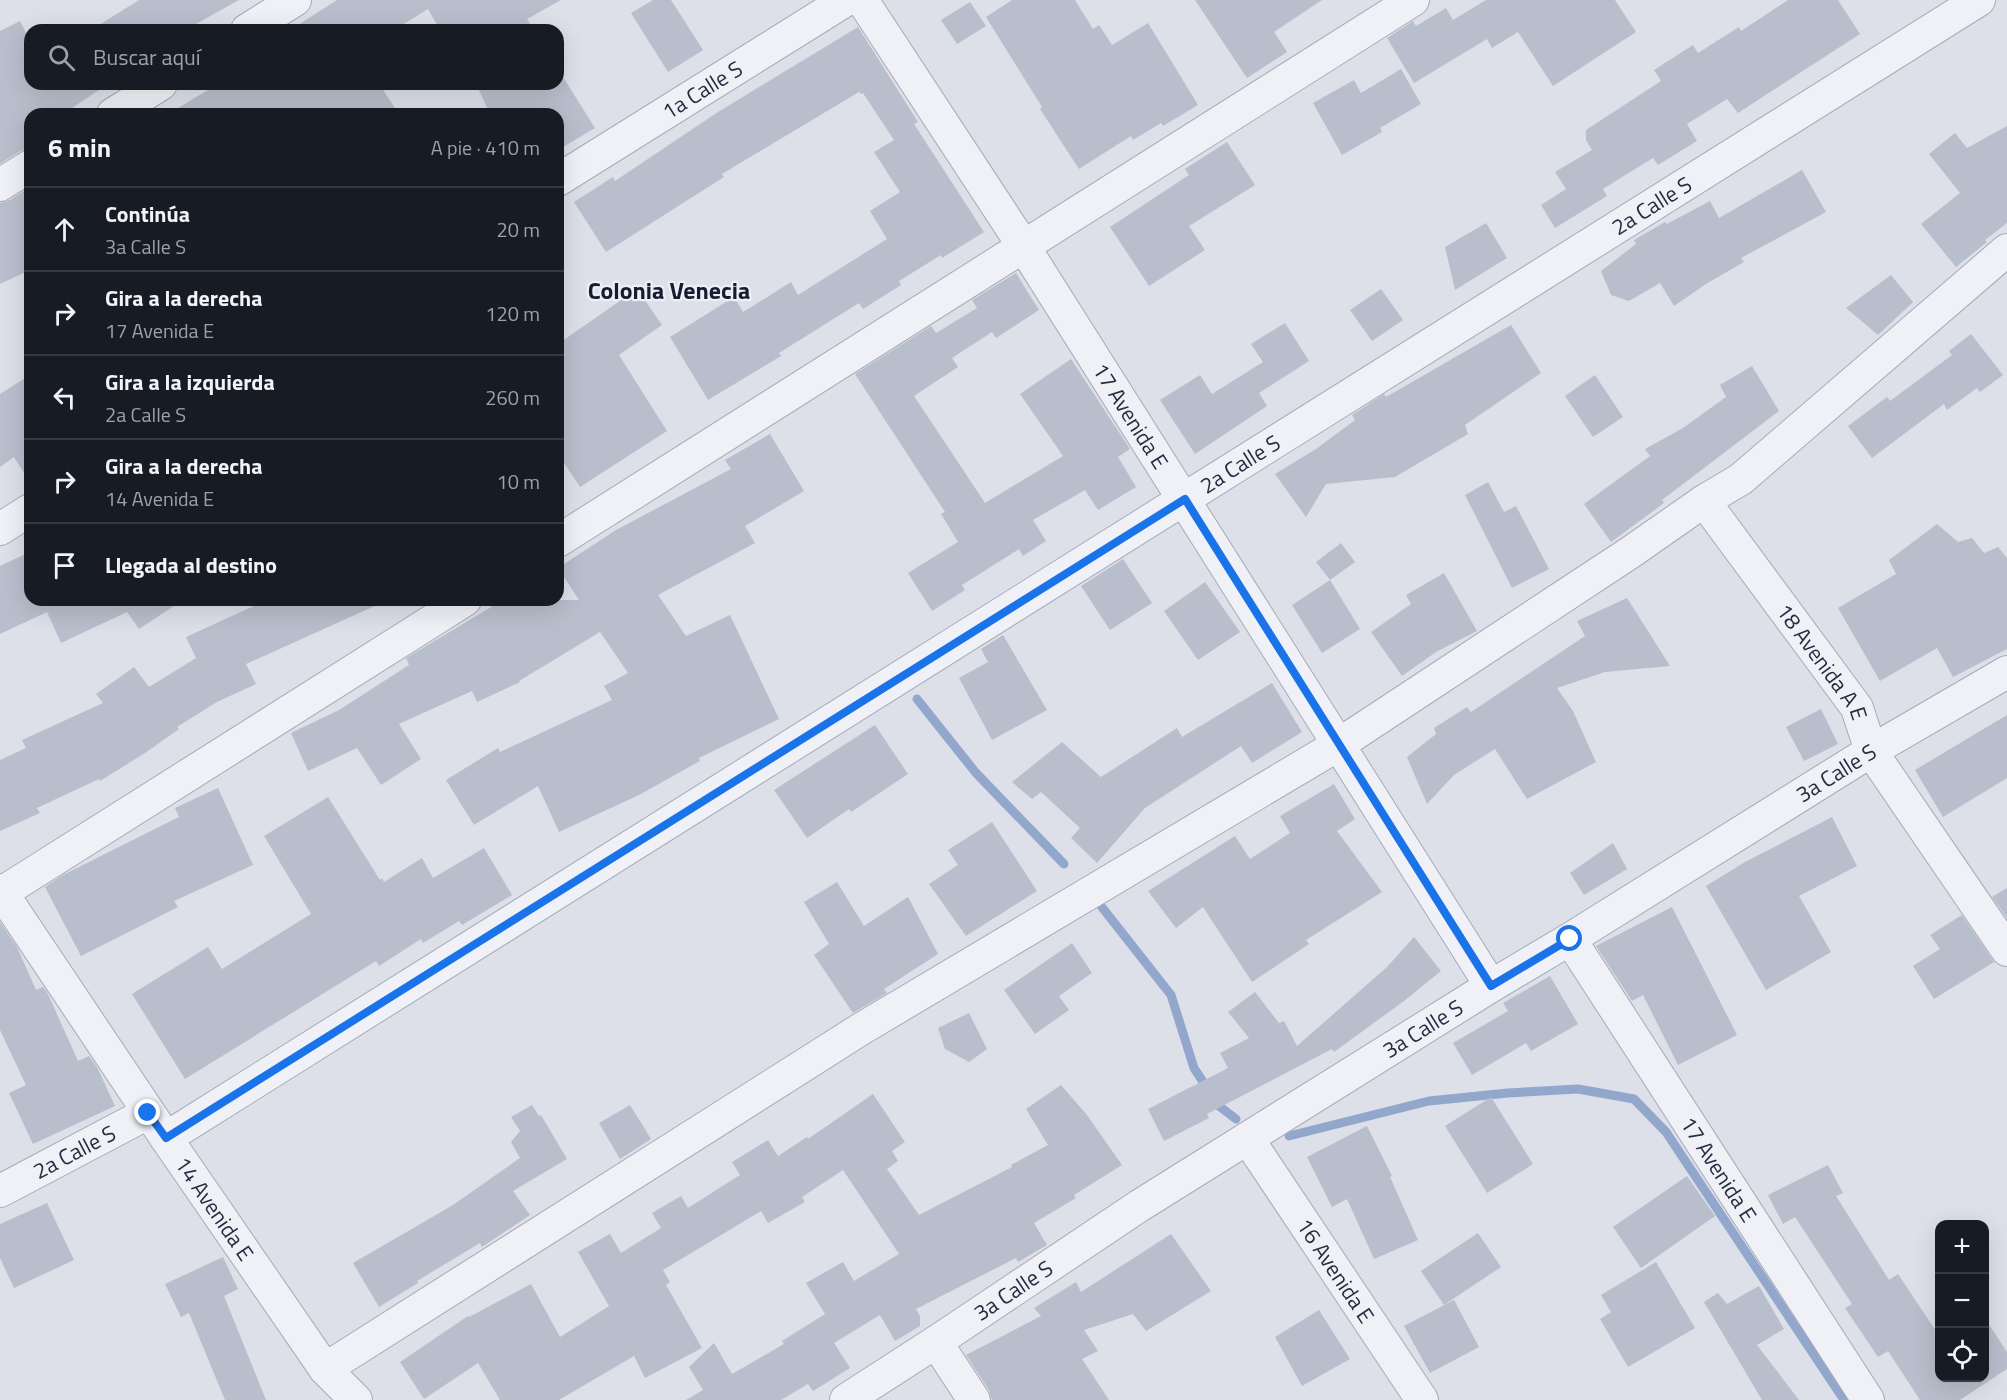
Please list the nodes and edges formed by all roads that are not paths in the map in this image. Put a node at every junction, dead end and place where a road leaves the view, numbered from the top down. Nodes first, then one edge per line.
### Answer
1 (295, 0) edge
2 (846, 0) edge
3 (862, 0) edge
4 (1413, 0) edge
5 (1979, 0) edge
6 (257, 24) edge
7 (151, 90) edge
8 (123, 108) edge
9 (24, 170) edge
10 (564, 176) edge
11 (0, 185) edge
12 (1024, 247) junction
13 (2007, 250) edge
14 (1185, 499) junction
15 (1704, 501) junction
16 (24, 514) edge
17 (0, 529) edge
18 (564, 537) edge
19 (455, 606) edge
20 (2007, 672) edge
21 (1338, 745) junction
22 (1871, 751) junction
23 (1, 892) edge
24 (1570, 939) junction
25 (2007, 950) edge
26 (1491, 986) junction
27 (148, 1113) junction
28 (166, 1138) junction
29 (1248, 1139) junction
30 (0, 1191) edge
31 (936, 1342) junction
32 (325, 1370) junction
33 (356, 1400) edge
34 (846, 1400) edge
35 (974, 1400) edge
36 (1422, 1400) edge
37 (1868, 1400) edge

1 - 6 street
2 - 10 street, 1a Calle S
3 - 12 street, 17 Avenida E
4 - 12 street
5 - 14 street, 2a Calle S
7 - 8 street
9 - 11 street
12 - 14 street, 17 Avenida E
12 - 18 street
13 - 15 street
14 - 21 street, 17 Avenida E
14 - 28 street, 2a Calle S
15 - 21 street
15 - 22 street, 18 Avenida A E
16 - 17 street
19 - 23 street
20 - 22 street, 3a Calle S
21 - 26 street, 17 Avenida E
21 - 32 street
22 - 24 street, 3a Calle S
22 - 25 street, 18 Avenida A E
23 - 27 street, 14 Avenida E
24 - 26 street, 3a Calle S
24 - 37 street, 17 Avenida E
26 - 29 street, 3a Calle S
27 - 28 street, 14 Avenida E
27 - 30 street, 2a Calle S
28 - 32 street, 14 Avenida E
29 - 31 street, 3a Calle S
29 - 36 street, 16 Avenida E
31 - 34 street, 3a Calle S
31 - 35 street
32 - 33 street, 14 Avenida E

